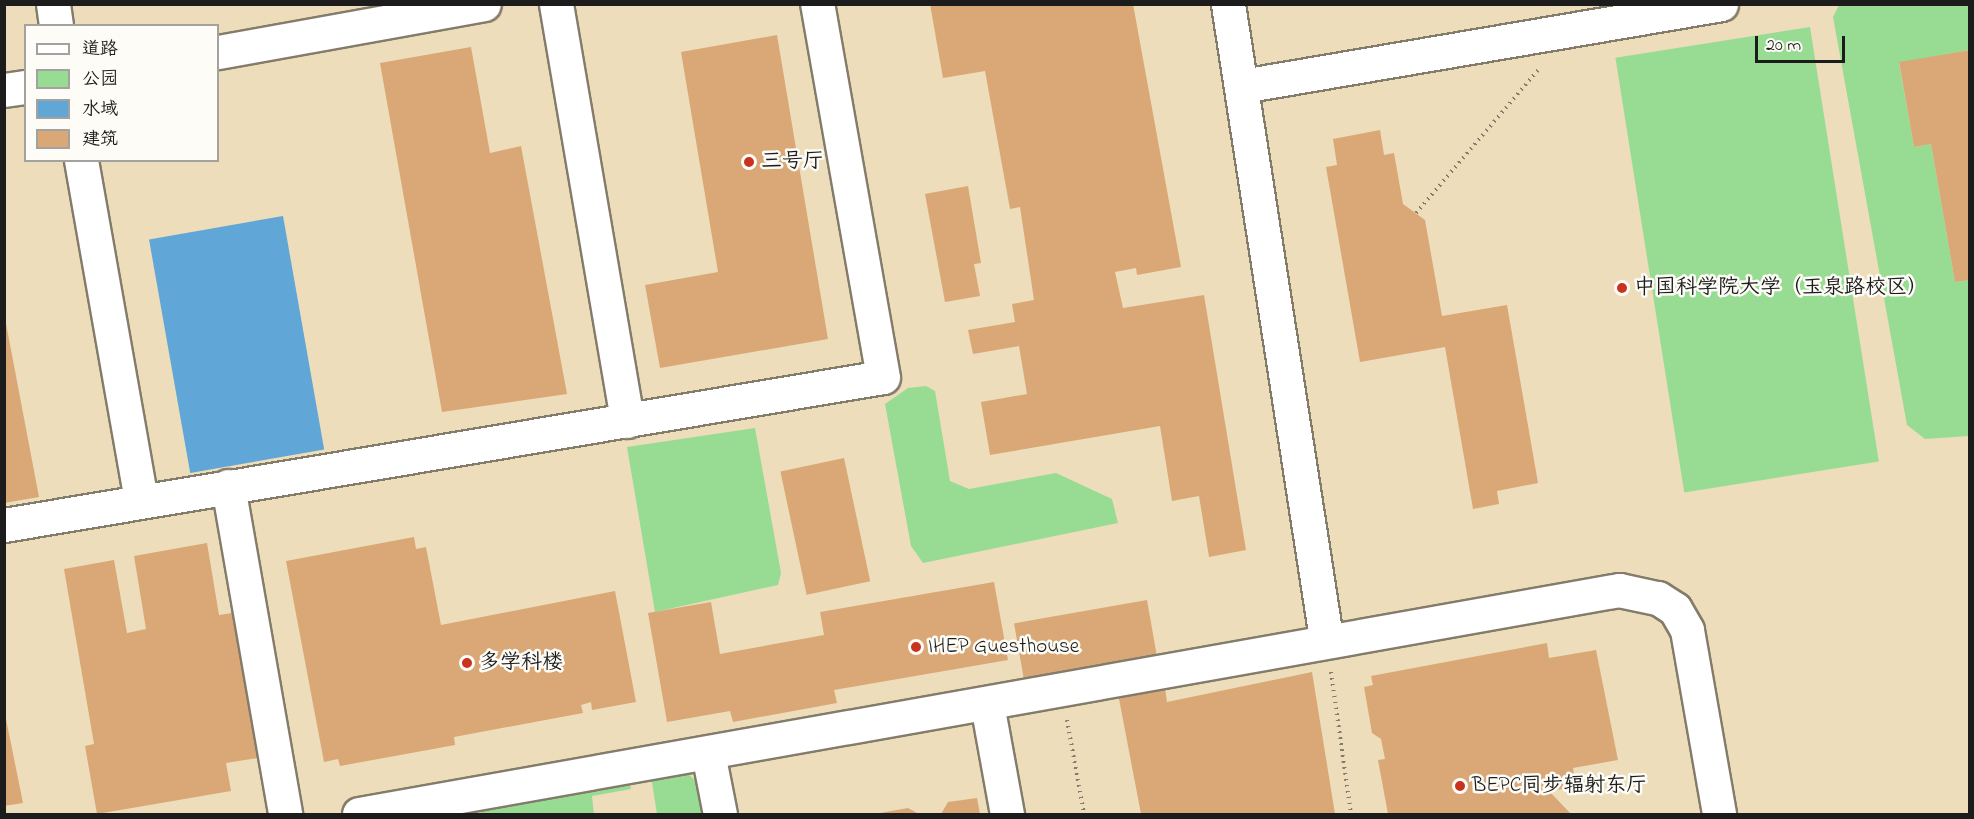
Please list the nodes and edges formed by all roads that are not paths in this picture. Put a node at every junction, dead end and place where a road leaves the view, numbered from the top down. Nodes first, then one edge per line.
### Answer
1 (53, 4) edge
2 (484, 4) edge
3 (556, 4) edge
4 (817, 4) edge
5 (1228, 4) edge
6 (1721, 4) edge
7 (1626, 13) edge
8 (56, 24) edge
9 (219, 52) edge
10 (1242, 86) junction
11 (24, 87) edge
12 (4, 90) edge
13 (81, 162) edge
14 (627, 421) junction
15 (228, 486) junction
16 (141, 501) junction
17 (4, 525) edge
18 (1326, 638) junction
19 (987, 704) junction
20 (708, 753) junction
21 (285, 814) edge
22 (359, 814) edge
23 (720, 814) edge
24 (1007, 814) edge
25 (1719, 814) edge

1 - 8 street
2 - 9 street
3 - 14 street
4 - 14 street
5 - 10 street
6 - 7 street
7 - 10 street
10 - 18 street
11 - 12 street
13 - 16 street
14 - 15 street
15 - 16 street
15 - 21 street
16 - 17 street
18 - 19 street
18 - 25 street
19 - 20 street
19 - 24 street
20 - 22 street
20 - 23 street

